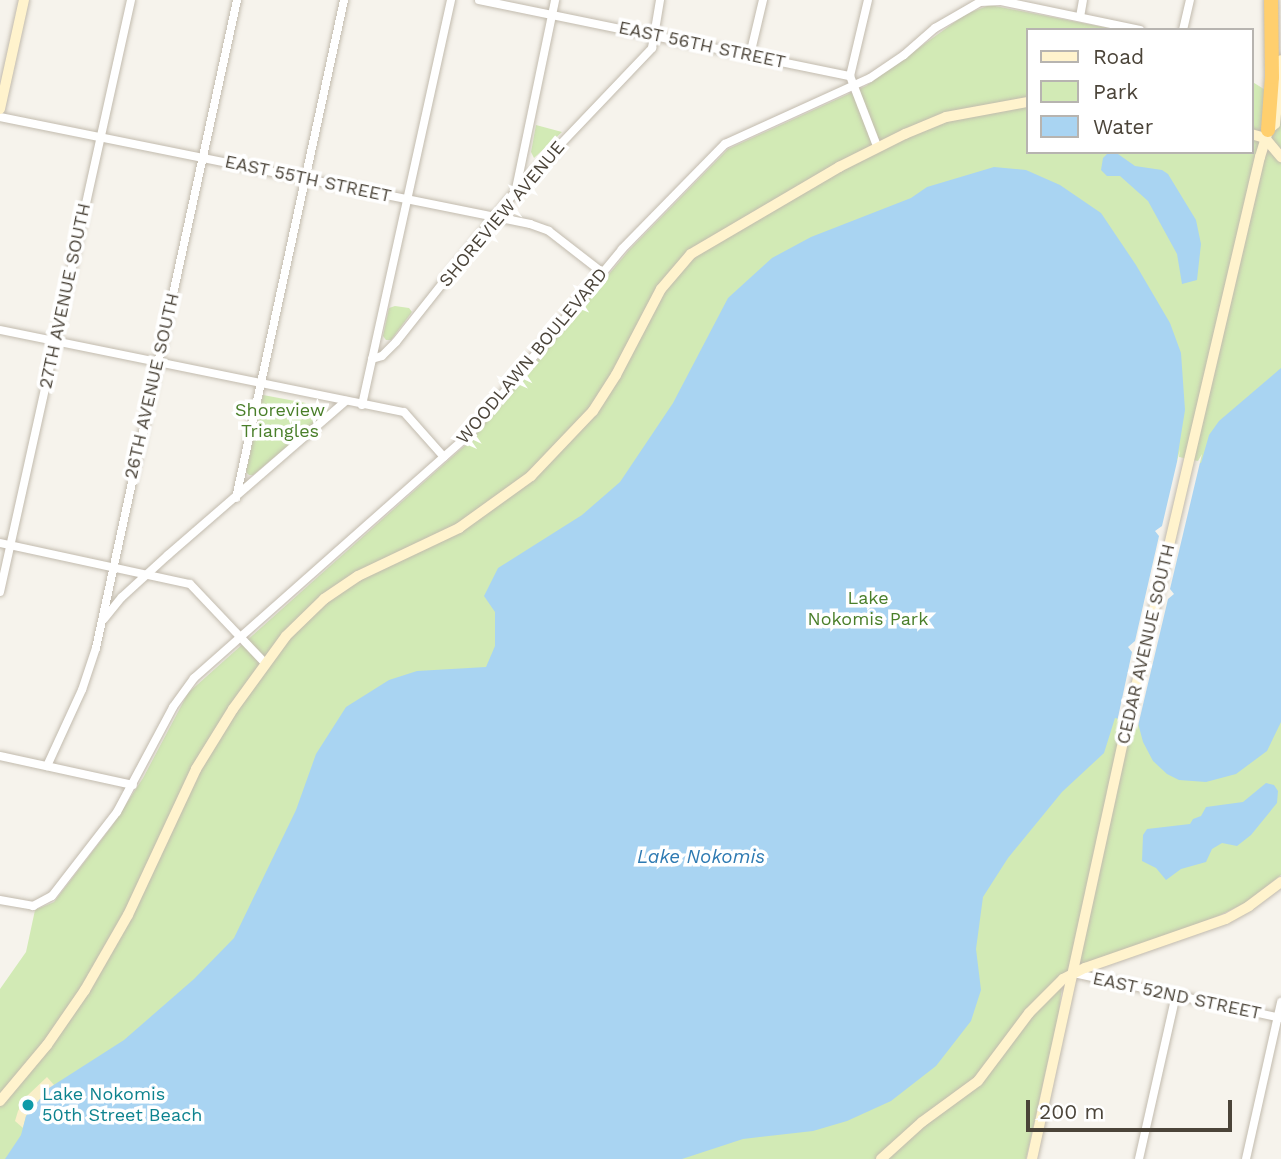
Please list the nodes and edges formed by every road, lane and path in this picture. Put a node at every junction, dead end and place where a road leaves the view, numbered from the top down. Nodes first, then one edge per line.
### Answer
1 (24, 0) edge
2 (131, 0) edge
3 (237, 0) edge
4 (344, 0) edge
5 (451, 0) edge
6 (479, 0) edge
7 (555, 0) edge
8 (660, 0) edge
9 (763, 0) edge
10 (868, 0) edge
11 (1083, 0) edge
12 (1190, 0) edge
13 (1271, 0) edge
14 (980, 1) edge
15 (553, 15) junction
16 (1080, 17) junction
17 (1131, 28) edge
18 (1183, 28) edge
19 (652, 35) junction
20 (750, 55) junction
21 (1281, 60) edge
22 (851, 80) junction
23 (1281, 88) edge
24 (1026, 102) edge
25 (0, 109) edge
26 (0, 117) edge
27 (1253, 134) edge
28 (1267, 134) junction
29 (100, 137) junction
30 (877, 146) junction
31 (203, 158) junction
32 (1281, 158) edge
33 (304, 178) junction
34 (515, 192) junction
35 (407, 200) junction
36 (495, 218) junction
37 (603, 272) junction
38 (0, 330) edge
39 (55, 342) junction
40 (372, 359) junction
41 (157, 363) junction
42 (260, 384) junction
43 (346, 401) junction
44 (362, 405) junction
45 (444, 457) junction
46 (236, 498) junction
47 (0, 543) edge
48 (10, 545) junction
49 (112, 568) junction
50 (147, 575) junction
51 (0, 592) edge
52 (99, 631) junction
53 (240, 636) junction
54 (265, 663) junction
55 (0, 756) edge
56 (47, 765) junction
57 (133, 785) junction
58 (1281, 882) edge
59 (0, 900) edge
60 (1073, 973) junction
61 (1176, 995) junction
62 (1281, 1002) edge
63 (1280, 1018) edge
64 (0, 1101) edge
65 (881, 1159) edge
66 (1032, 1159) edge
67 (1139, 1159) edge
68 (1246, 1159) edge

1 - 25 street
2 - 29 street, 27TH AVENUE SOUTH
3 - 31 street, 26TH AVENUE SOUTH
4 - 33 street
5 - 35 street
6 - 15 street, EAST 56TH STREET
7 - 15 street
8 - 19 street, SHOREVIEW AVENUE
9 - 20 street
10 - 22 street
11 - 16 street
12 - 18 street
13 - 28 highway, CEDAR AVENUE SOUTH
14 - 16 street, WOODLAWN BOULEVARD
14 - 22 street, WOODLAWN BOULEVARD
15 - 19 street, EAST 56TH STREET
15 - 34 street
16 - 17 street, WOODLAWN BOULEVARD
19 - 20 street, EAST 56TH STREET
19 - 34 street, SHOREVIEW AVENUE
20 - 22 street, EAST 56TH STREET
21 - 23 street, CEDAR AVENUE SOUTH
22 - 30 street
22 - 37 street, WOODLAWN BOULEVARD
23 - 28 street, CEDAR AVENUE SOUTH
24 - 30 street
26 - 29 street, EAST 55TH STREET
27 - 28 street
28 - 32 street
28 - 60 street, CEDAR AVENUE SOUTH
29 - 31 street, EAST 55TH STREET
29 - 39 street, 27TH AVENUE SOUTH
30 - 54 street
31 - 33 street, EAST 55TH STREET
31 - 41 street, 26TH AVENUE SOUTH
33 - 35 street, EAST 55TH STREET
33 - 42 street
34 - 36 street, SHOREVIEW AVENUE
35 - 36 street, EAST 55TH STREET
35 - 40 street
36 - 37 street, EAST 55TH STREET
36 - 40 street, SHOREVIEW AVENUE
37 - 45 street, WOODLAWN BOULEVARD
38 - 39 street
39 - 41 street
39 - 48 street, 27TH AVENUE SOUTH
40 - 44 street
41 - 42 street
41 - 49 street, 26TH AVENUE SOUTH
42 - 43 street
42 - 46 street
43 - 44 street
43 - 46 street
44 - 45 street
45 - 53 street, WOODLAWN BOULEVARD
46 - 50 street
47 - 48 street
48 - 49 street
48 - 51 street, 27TH AVENUE SOUTH
49 - 50 street
49 - 52 street, 26TH AVENUE SOUTH
50 - 52 street
50 - 53 street
52 - 56 street, 26TH AVENUE SOUTH
53 - 54 street
53 - 57 street, WOODLAWN BOULEVARD
54 - 64 street
55 - 56 street
56 - 57 street
57 - 59 street, WOODLAWN BOULEVARD
58 - 60 street
60 - 61 street, EAST 52ND STREET
60 - 65 street
60 - 66 street, CEDAR AVENUE SOUTH
61 - 63 street, EAST 52ND STREET
61 - 67 street
62 - 63 street
63 - 68 street

